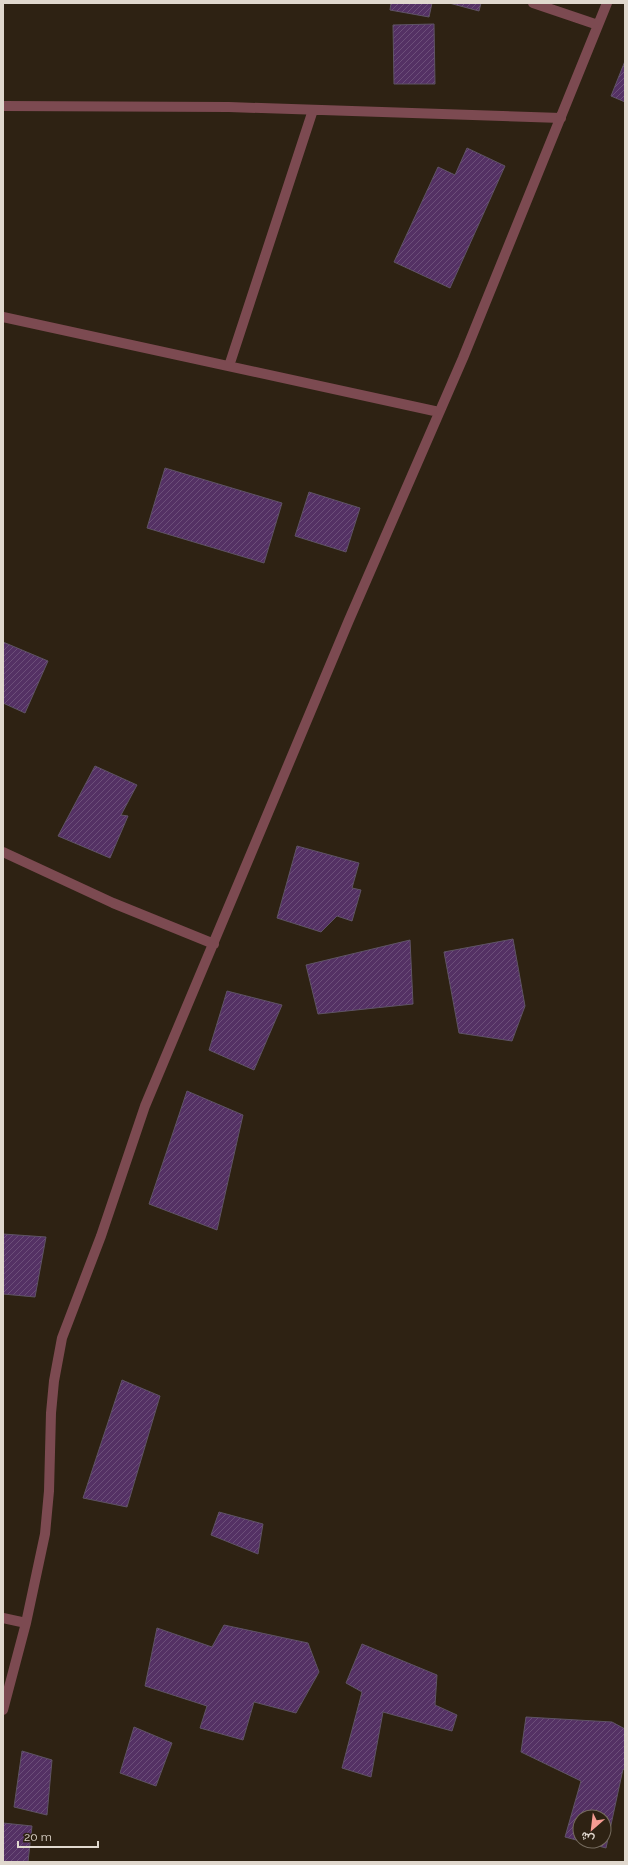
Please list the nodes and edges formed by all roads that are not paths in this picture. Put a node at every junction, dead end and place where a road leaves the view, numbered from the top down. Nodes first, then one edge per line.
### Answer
1 (533, 3) edge
2 (607, 3) edge
3 (598, 25) junction
4 (3, 106) edge
5 (313, 110) junction
6 (561, 118) junction
7 (3, 318) edge
8 (229, 366) junction
9 (439, 412) junction
10 (3, 852) edge
11 (214, 944) junction
12 (3, 1618) edge
13 (26, 1623) junction
14 (3, 1710) edge

1 - 3 street
2 - 3 street
3 - 6 street
4 - 5 street
5 - 6 street
5 - 8 street
6 - 9 street
7 - 8 street
8 - 9 street
9 - 11 street
10 - 11 street
11 - 13 street
12 - 13 street
13 - 14 street

